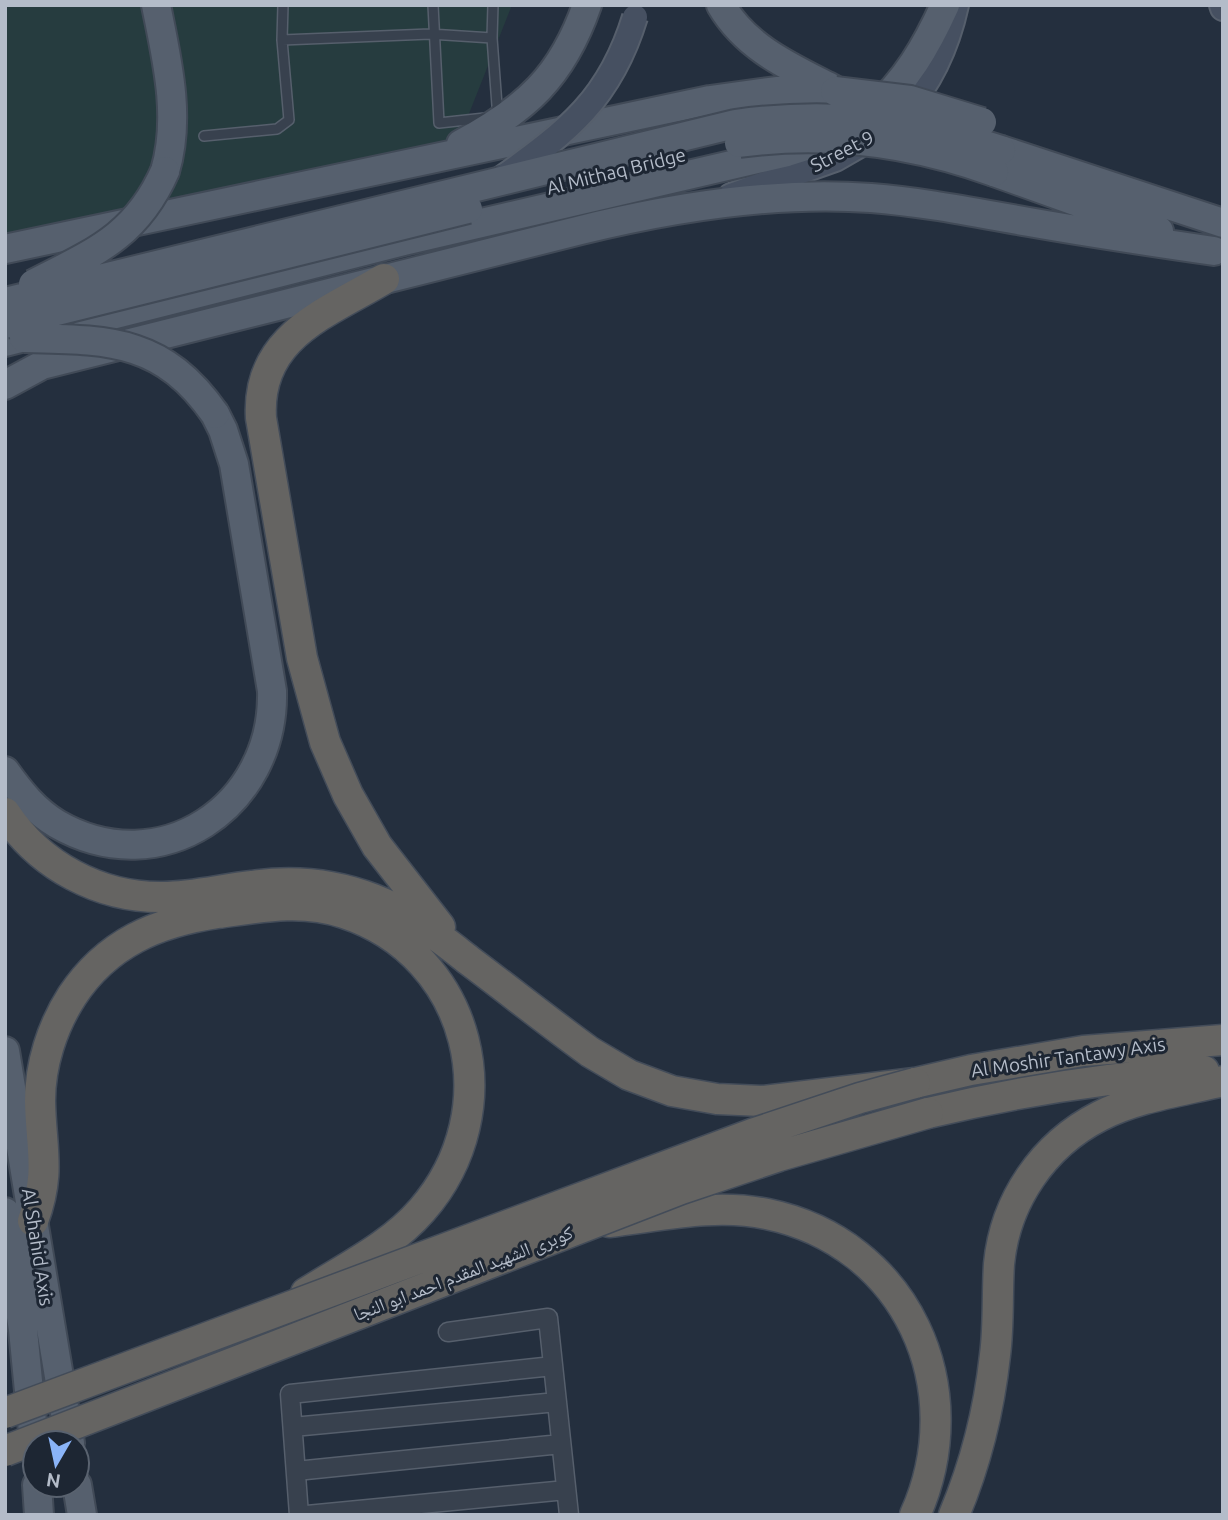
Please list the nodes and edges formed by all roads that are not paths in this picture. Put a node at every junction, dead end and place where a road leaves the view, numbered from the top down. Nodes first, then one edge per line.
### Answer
1 (156, 5) edge
2 (283, 5) edge
3 (433, 5) edge
4 (493, 5) edge
5 (587, 5) edge
6 (721, 5) edge
7 (945, 5) edge
8 (956, 5) edge
9 (636, 11) edge
10 (433, 34) junction
11 (492, 38) junction
12 (282, 40) junction
13 (835, 90) junction
14 (498, 120) junction
15 (204, 136) dead end
16 (434, 159) junction
17 (997, 161) junction
18 (499, 181) junction
19 (1133, 194) junction
20 (701, 207) junction
21 (1223, 223) edge
22 (5, 249) edge
23 (1218, 252) edge
24 (384, 279) junction
25 (5, 300) edge
26 (11, 335) edge
27 (5, 385) edge
28 (5, 771) edge
29 (5, 813) edge
30 (464, 957) junction
31 (1223, 1040) edge
32 (5, 1051) edge
33 (1223, 1070) edge
34 (1223, 1081) edge
35 (915, 1083) junction
36 (928, 1113) joint
37 (5, 1212) edge
38 (33, 1221) junction
39 (584, 1226) junction
40 (279, 1310) junction
41 (448, 1332) dead end
42 (553, 1366) junction
43 (557, 1402) junction
44 (5, 1413) edge
45 (293, 1427) junction
46 (33, 1429) edge
47 (68, 1429) edge
48 (561, 1444) junction
49 (5, 1451) edge
50 (296, 1471) junction
51 (566, 1489) junction
52 (299, 1515) edge
53 (307, 1515) edge
54 (569, 1515) edge
55 (915, 1515) edge
56 (954, 1515) edge

1 - 25 main road, bridge
2 - 12 lane
3 - 10 lane
4 - 11 lane
5 - 14 main road
6 - 13 main road
7 - 26 main road
8 - 20 main road, Street 9
9 - 18 main road, bridge
10 - 11 lane
10 - 12 lane
10 - 14 lane
11 - 14 lane
12 - 15 lane
13 - 16 main road
13 - 19 main road, bridge
14 - 16 main road
16 - 22 main road
17 - 18 main road, Al Mithaq Bridge, bridge
17 - 19 main road, Al Mithaq Bridge
17 - 23 main road, Al Mithaq Bridge
17 - 26 main road, Al Mithaq Bridge, bridge
18 - 25 main road, Al Mithaq Bridge, bridge
19 - 21 main road
20 - 23 main road
20 - 24 main road
24 - 27 main road
24 - 30 highway
26 - 28 main road, bridge
29 - 30 highway
30 - 35 highway
31 - 35 highway, Al Moshir Tantawy Axis
32 - 38 main road, Al Shahid Axis
33 - 36 highway, Al Moshir Tantawy Axis
34 - 56 highway
35 - 40 highway, كوبرى الشهيد المقدم احمد ابو النجا, bridge
36 - 39 highway, كوبرى الشهيد المقدم احمد ابو النجا, bridge
37 - 46 main road, Al Shahid Axis
38 - 40 highway, bridge
38 - 47 main road, Al Shahid Axis
39 - 49 highway, كوبرى الشهيد المقدم احمد ابو النجا, bridge
39 - 55 highway, bridge
40 - 44 highway, كوبرى الشهيد المقدم احمد ابو النجا, bridge
41 - 42 street
42 - 43 street
42 - 45 street
43 - 45 street
43 - 48 street
45 - 50 street
48 - 50 street
48 - 51 street
50 - 52 street
51 - 53 street
51 - 54 street

